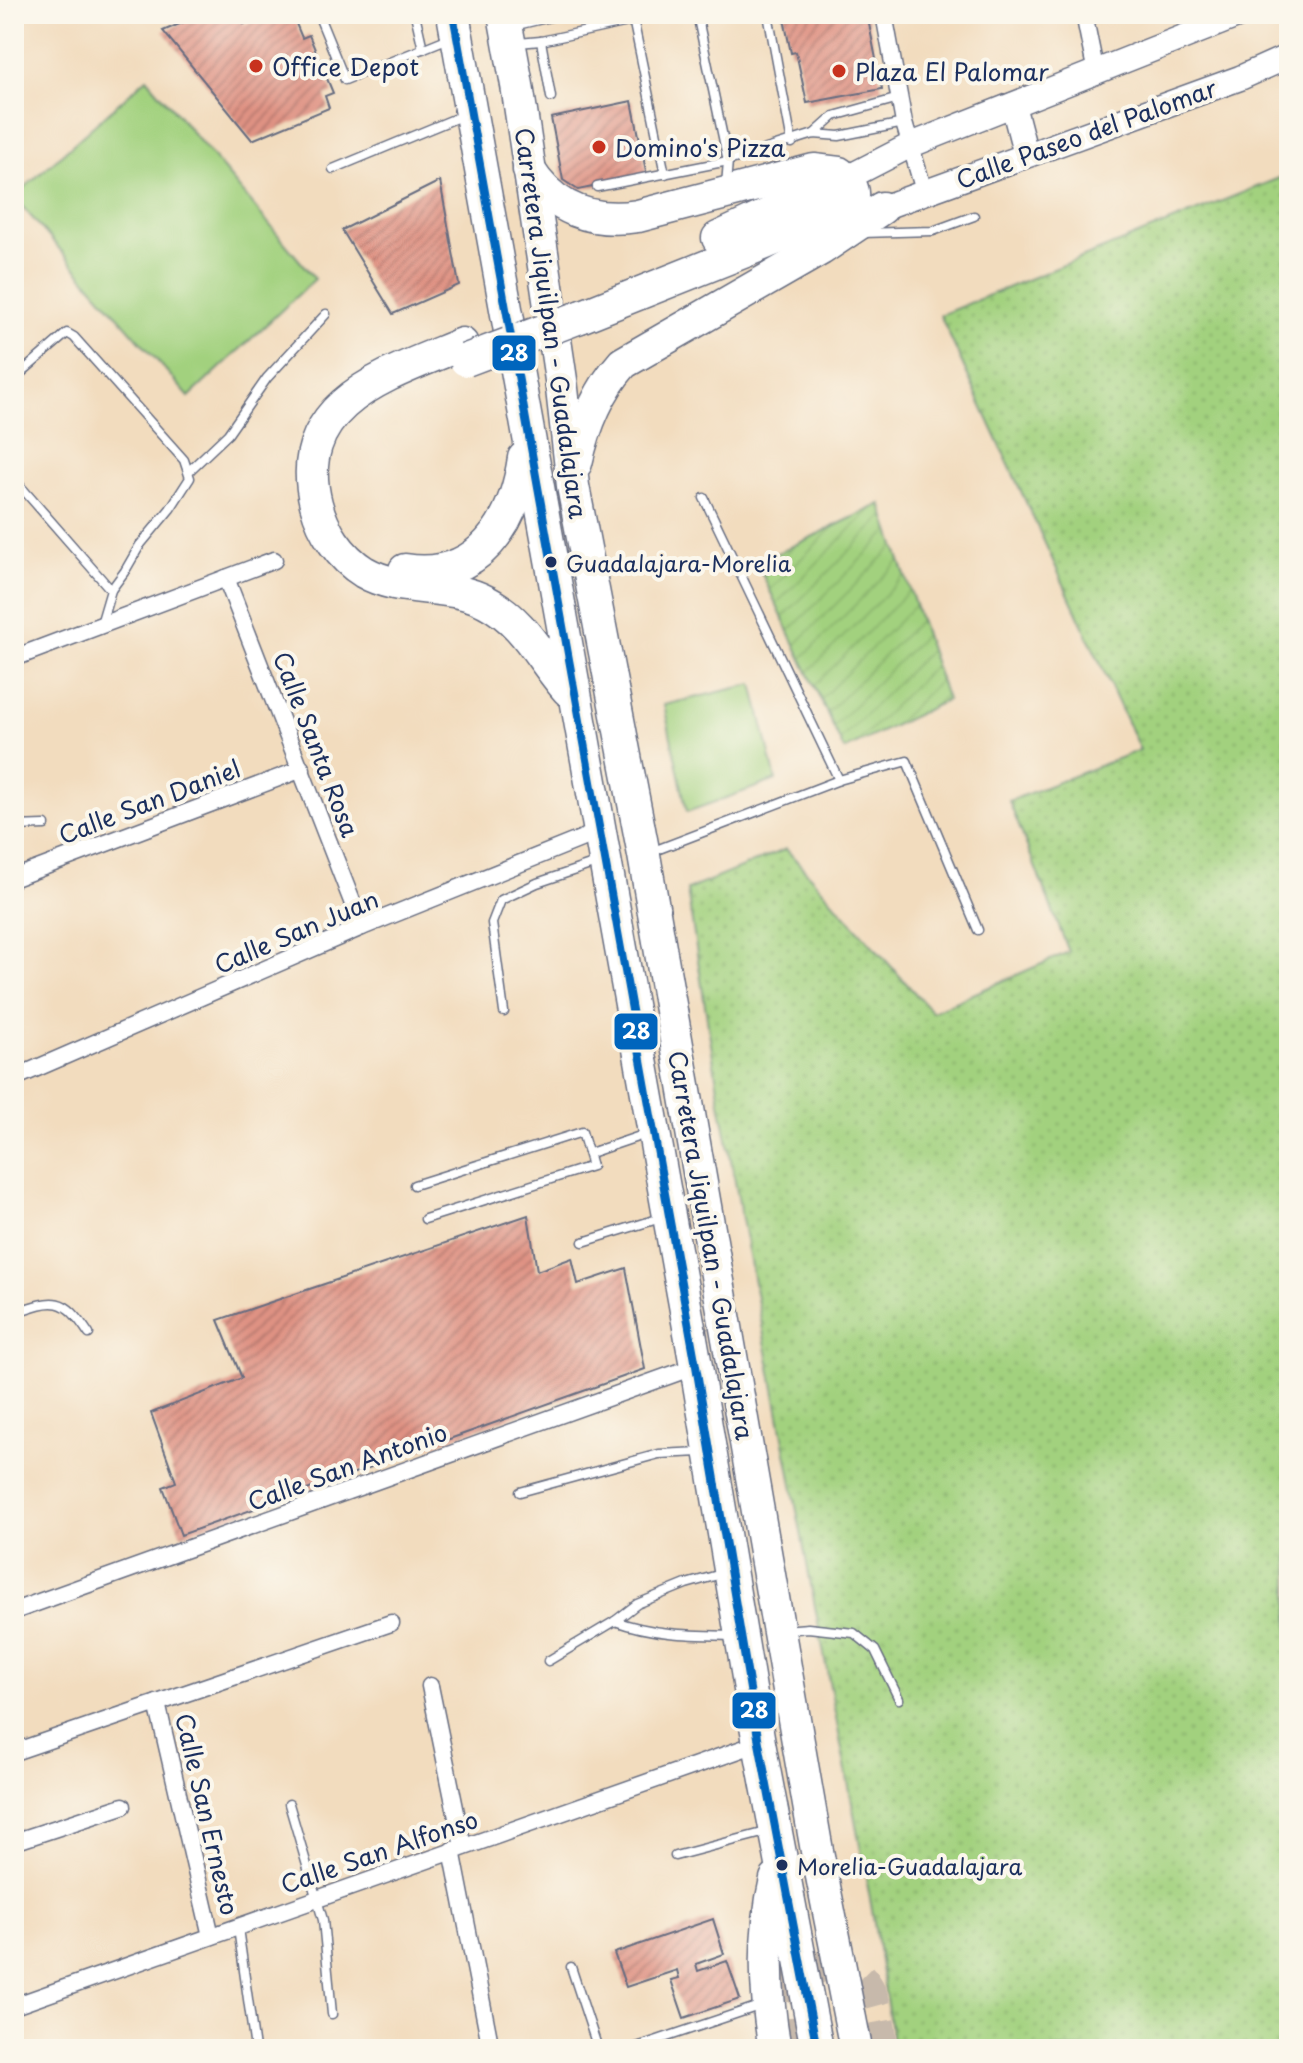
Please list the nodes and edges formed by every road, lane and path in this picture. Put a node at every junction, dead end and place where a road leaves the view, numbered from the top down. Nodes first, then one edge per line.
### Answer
1 (318, 14) edge
2 (415, 14) edge
3 (563, 14) edge
4 (697, 14) edge
5 (768, 14) edge
6 (884, 14) edge
7 (1084, 14) edge
8 (1242, 14) edge
9 (632, 17) edge
10 (455, 24) edge
11 (507, 28) edge
12 (541, 41) junction
13 (423, 49) junction
14 (1289, 56) edge
15 (1096, 73) junction
16 (551, 97) dead end
17 (900, 98) junction
18 (1013, 105) junction
19 (470, 113) junction
20 (814, 134) junction
21 (908, 134) junction
22 (792, 143) junction
23 (1026, 155) junction
24 (728, 161) junction
25 (528, 167) junction
26 (333, 169) dead end
27 (665, 174) junction
28 (845, 179) junction
29 (597, 187) dead end
30 (924, 191) junction
31 (726, 194) junction
32 (882, 208) junction
33 (974, 216) dead end
34 (790, 231) junction
35 (849, 232) junction
36 (577, 310) junction
37 (326, 314) dead end
38 (464, 352) junction
39 (14, 379) edge
40 (527, 435) junction
41 (189, 471) junction
42 (14, 479) edge
43 (573, 486) junction
44 (704, 498) dead end
45 (274, 560) dead end
46 (226, 578) junction
47 (111, 590) junction
48 (101, 624) junction
49 (14, 658) edge
50 (574, 697) junction
51 (302, 769) junction
52 (839, 780) junction
53 (45, 825) dead end
54 (14, 826) edge
55 (601, 846) junction
56 (644, 855) junction
57 (14, 878) edge
58 (362, 927) junction
59 (978, 930) dead end
60 (504, 1012) dead end
61 (14, 1078) edge
62 (653, 1131) junction
63 (590, 1153) junction
64 (414, 1185) dead end
65 (668, 1215) junction
66 (425, 1219) dead end
67 (583, 1242) dead end
68 (14, 1313) edge
69 (89, 1334) dead end
70 (696, 1366) junction
71 (710, 1451) junction
72 (520, 1492) dead end
73 (730, 1572) junction
74 (14, 1611) edge
75 (615, 1621) junction
76 (391, 1623) dead end
77 (779, 1630) junction
78 (741, 1636) junction
79 (548, 1661) dead end
80 (430, 1686) dead end
81 (899, 1699) dead end
82 (157, 1703) junction
83 (759, 1743) junction
84 (14, 1752) edge
85 (289, 1804) dead end
86 (123, 1806) dead end
87 (14, 1842) edge
88 (778, 1845) junction
89 (457, 1848) junction
90 (675, 1856) dead end
91 (317, 1898) junction
92 (238, 1927) junction
93 (211, 1936) junction
94 (571, 1967) dead end
95 (767, 2004) junction
96 (14, 2006) edge
97 (332, 2014) dead end
98 (255, 2049) edge
99 (491, 2049) edge
100 (598, 2049) edge
101 (631, 2049) edge
102 (775, 2049) edge
103 (817, 2049) edge
104 (856, 2049) edge

1 - 13 lane
2 - 13 lane
3 - 11 lane
4 - 24 lane
5 - 22 lane
6 - 17 street
7 - 15 street
8 - 15 street, Calle Paseo del Palomar
9 - 12 lane
9 - 27 lane
10 - 13 lane
10 - 19 highway, Carretera Jiquilpan - Guadalajara
11 - 12 lane
11 - 25 highway, Carretera Jiquilpan - Guadalajara
12 - 16 lane
14 - 23 street, Calle Paseo del Palomar
15 - 18 street, Calle Paseo del Palomar
17 - 20 lane
17 - 21 street
18 - 21 street, Calle Paseo del Palomar
18 - 23 street
19 - 26 lane
19 - 40 highway, Carretera Jiquilpan - Guadalajara
20 - 21 lane
20 - 22 lane
21 - 28 street, Calle Paseo del Palomar
21 - 30 street
22 - 24 lane
23 - 30 street, Calle Paseo del Palomar
24 - 27 lane
24 - 31 lane
25 - 31 highway
25 - 43 highway, Carretera Jiquilpan - Guadalajara
27 - 29 lane
28 - 31 highway
28 - 34 highway
28 - 36 highway
30 - 32 street, Calle Paseo del Palomar
32 - 34 highway
32 - 35 highway
33 - 35 lane
34 - 36 highway
35 - 43 highway
36 - 38 highway, bridge
37 - 41 lane
38 - 40 highway
38 - 50 highway
39 - 41 lane
40 - 50 highway, Carretera Jiquilpan - Guadalajara
41 - 47 lane
42 - 47 lane
43 - 56 highway, Carretera Jiquilpan - Guadalajara
44 - 52 lane
45 - 46 street
46 - 48 street
46 - 51 street, Calle Santa Rosa
47 - 48 lane
48 - 49 street
50 - 55 highway, Carretera Jiquilpan - Guadalajara
51 - 57 street, Calle San Daniel
51 - 58 street, Calle Santa Rosa
52 - 56 lane
52 - 59 lane
53 - 54 lane
55 - 58 street, Calle San Juan
55 - 60 lane
55 - 62 highway, Carretera Jiquilpan - Guadalajara
56 - 77 highway, Carretera Jiquilpan - Guadalajara
58 - 61 street, Calle San Juan
62 - 63 lane
62 - 65 highway, Carretera Jiquilpan - Guadalajara
63 - 64 lane
63 - 66 lane
65 - 67 lane
65 - 70 highway, Carretera Jiquilpan - Guadalajara
68 - 69 lane
70 - 71 highway, Carretera Jiquilpan - Guadalajara
70 - 74 street, Calle San Antonio
71 - 72 lane
71 - 73 highway, Carretera Jiquilpan - Guadalajara
73 - 75 lane
73 - 78 highway, Carretera Jiquilpan - Guadalajara
75 - 78 lane
75 - 79 lane
76 - 82 street
77 - 81 lane
77 - 104 highway, Carretera Jiquilpan - Guadalajara
78 - 83 highway, Carretera Jiquilpan - Guadalajara
80 - 89 street
82 - 84 street
82 - 93 street, Calle San Ernesto
83 - 88 highway, Carretera Jiquilpan - Guadalajara
83 - 89 street, Calle San Alfonso
85 - 91 lane
86 - 87 street
88 - 90 lane
88 - 95 highway
88 - 103 highway, Carretera Jiquilpan - Guadalajara
89 - 91 street, Calle San Alfonso
89 - 99 street
91 - 92 street, Calle San Alfonso
91 - 97 lane
92 - 93 street, Calle San Alfonso
92 - 98 lane
93 - 96 street, Calle San Alfonso
94 - 100 lane
95 - 101 lane
95 - 102 highway

